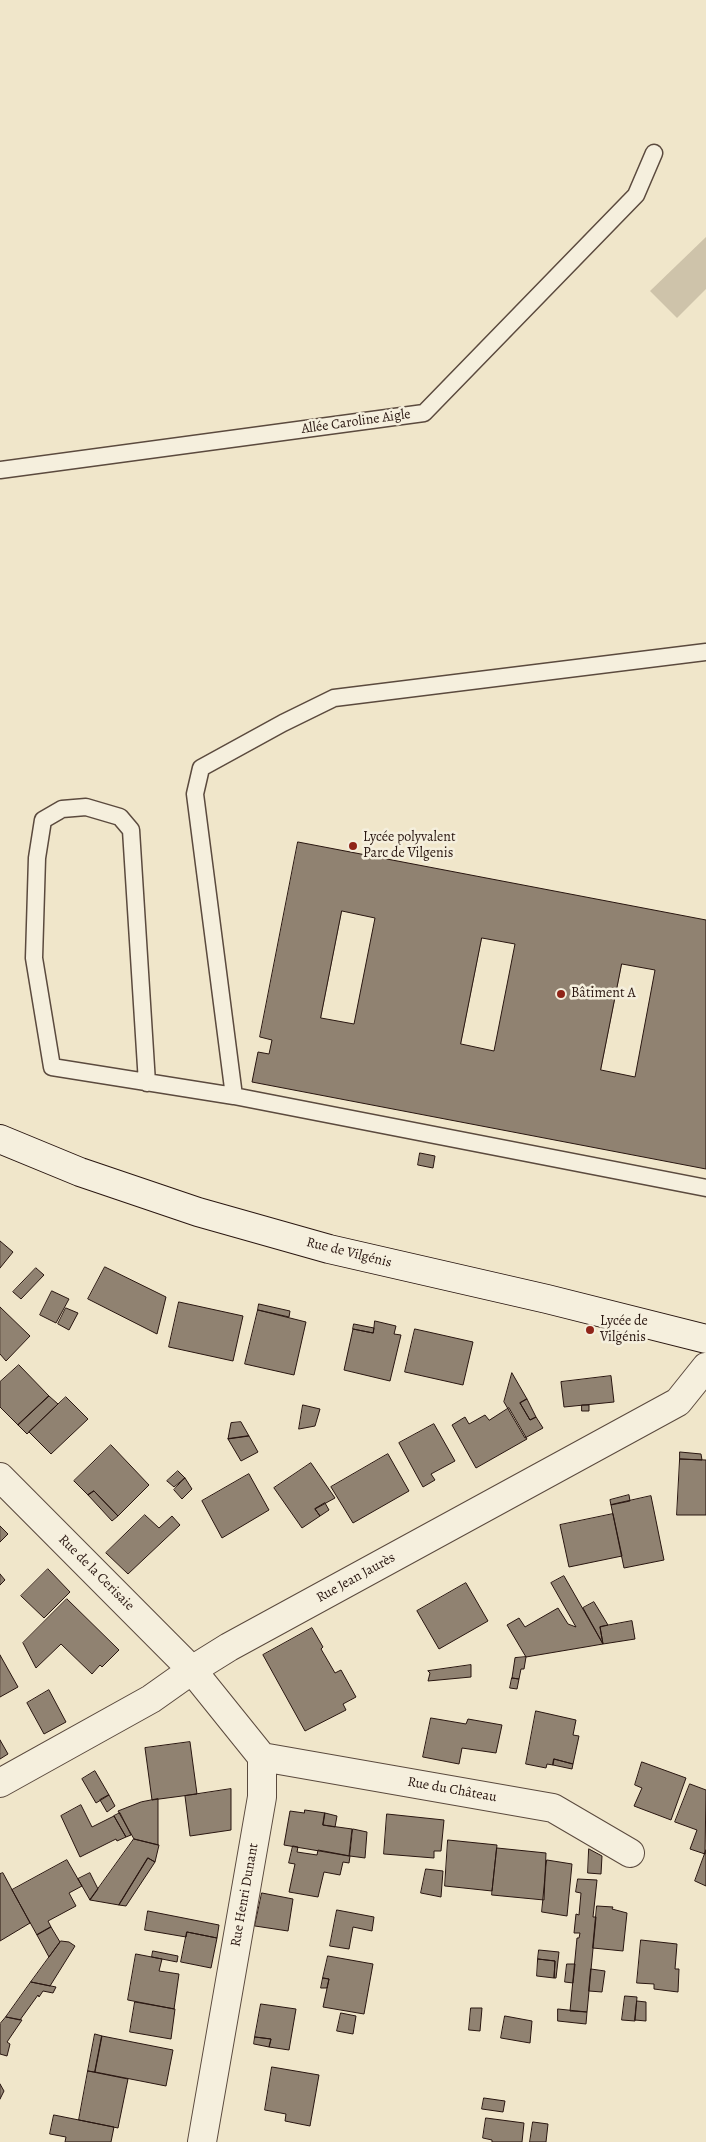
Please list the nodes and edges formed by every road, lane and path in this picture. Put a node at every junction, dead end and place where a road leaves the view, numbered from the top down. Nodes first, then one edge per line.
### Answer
1 (654, 153) dead end
2 (0, 470) edge
3 (706, 652) edge
4 (148, 1083) junction
5 (234, 1096) junction
6 (0, 1139) edge
7 (706, 1188) edge
8 (706, 1339) edge
9 (706, 1367) edge
10 (0, 1477) edge
11 (192, 1670) junction
12 (262, 1757) junction
13 (0, 1783) edge
14 (630, 1853) dead end
15 (202, 2142) edge

1 - 2 lane, Allée Caroline Aigle
3 - 5 lane
4 - 4 lane
4 - 5 lane
5 - 7 lane
6 - 8 street, Rue de Vilgénis
9 - 11 street, Rue Jean Jaurès
10 - 11 street, Rue de la Cerisaie
11 - 12 street
11 - 13 street, Rue Jean Jaurès
12 - 14 street, Rue du Château
12 - 15 street, Rue Henri Dunant

